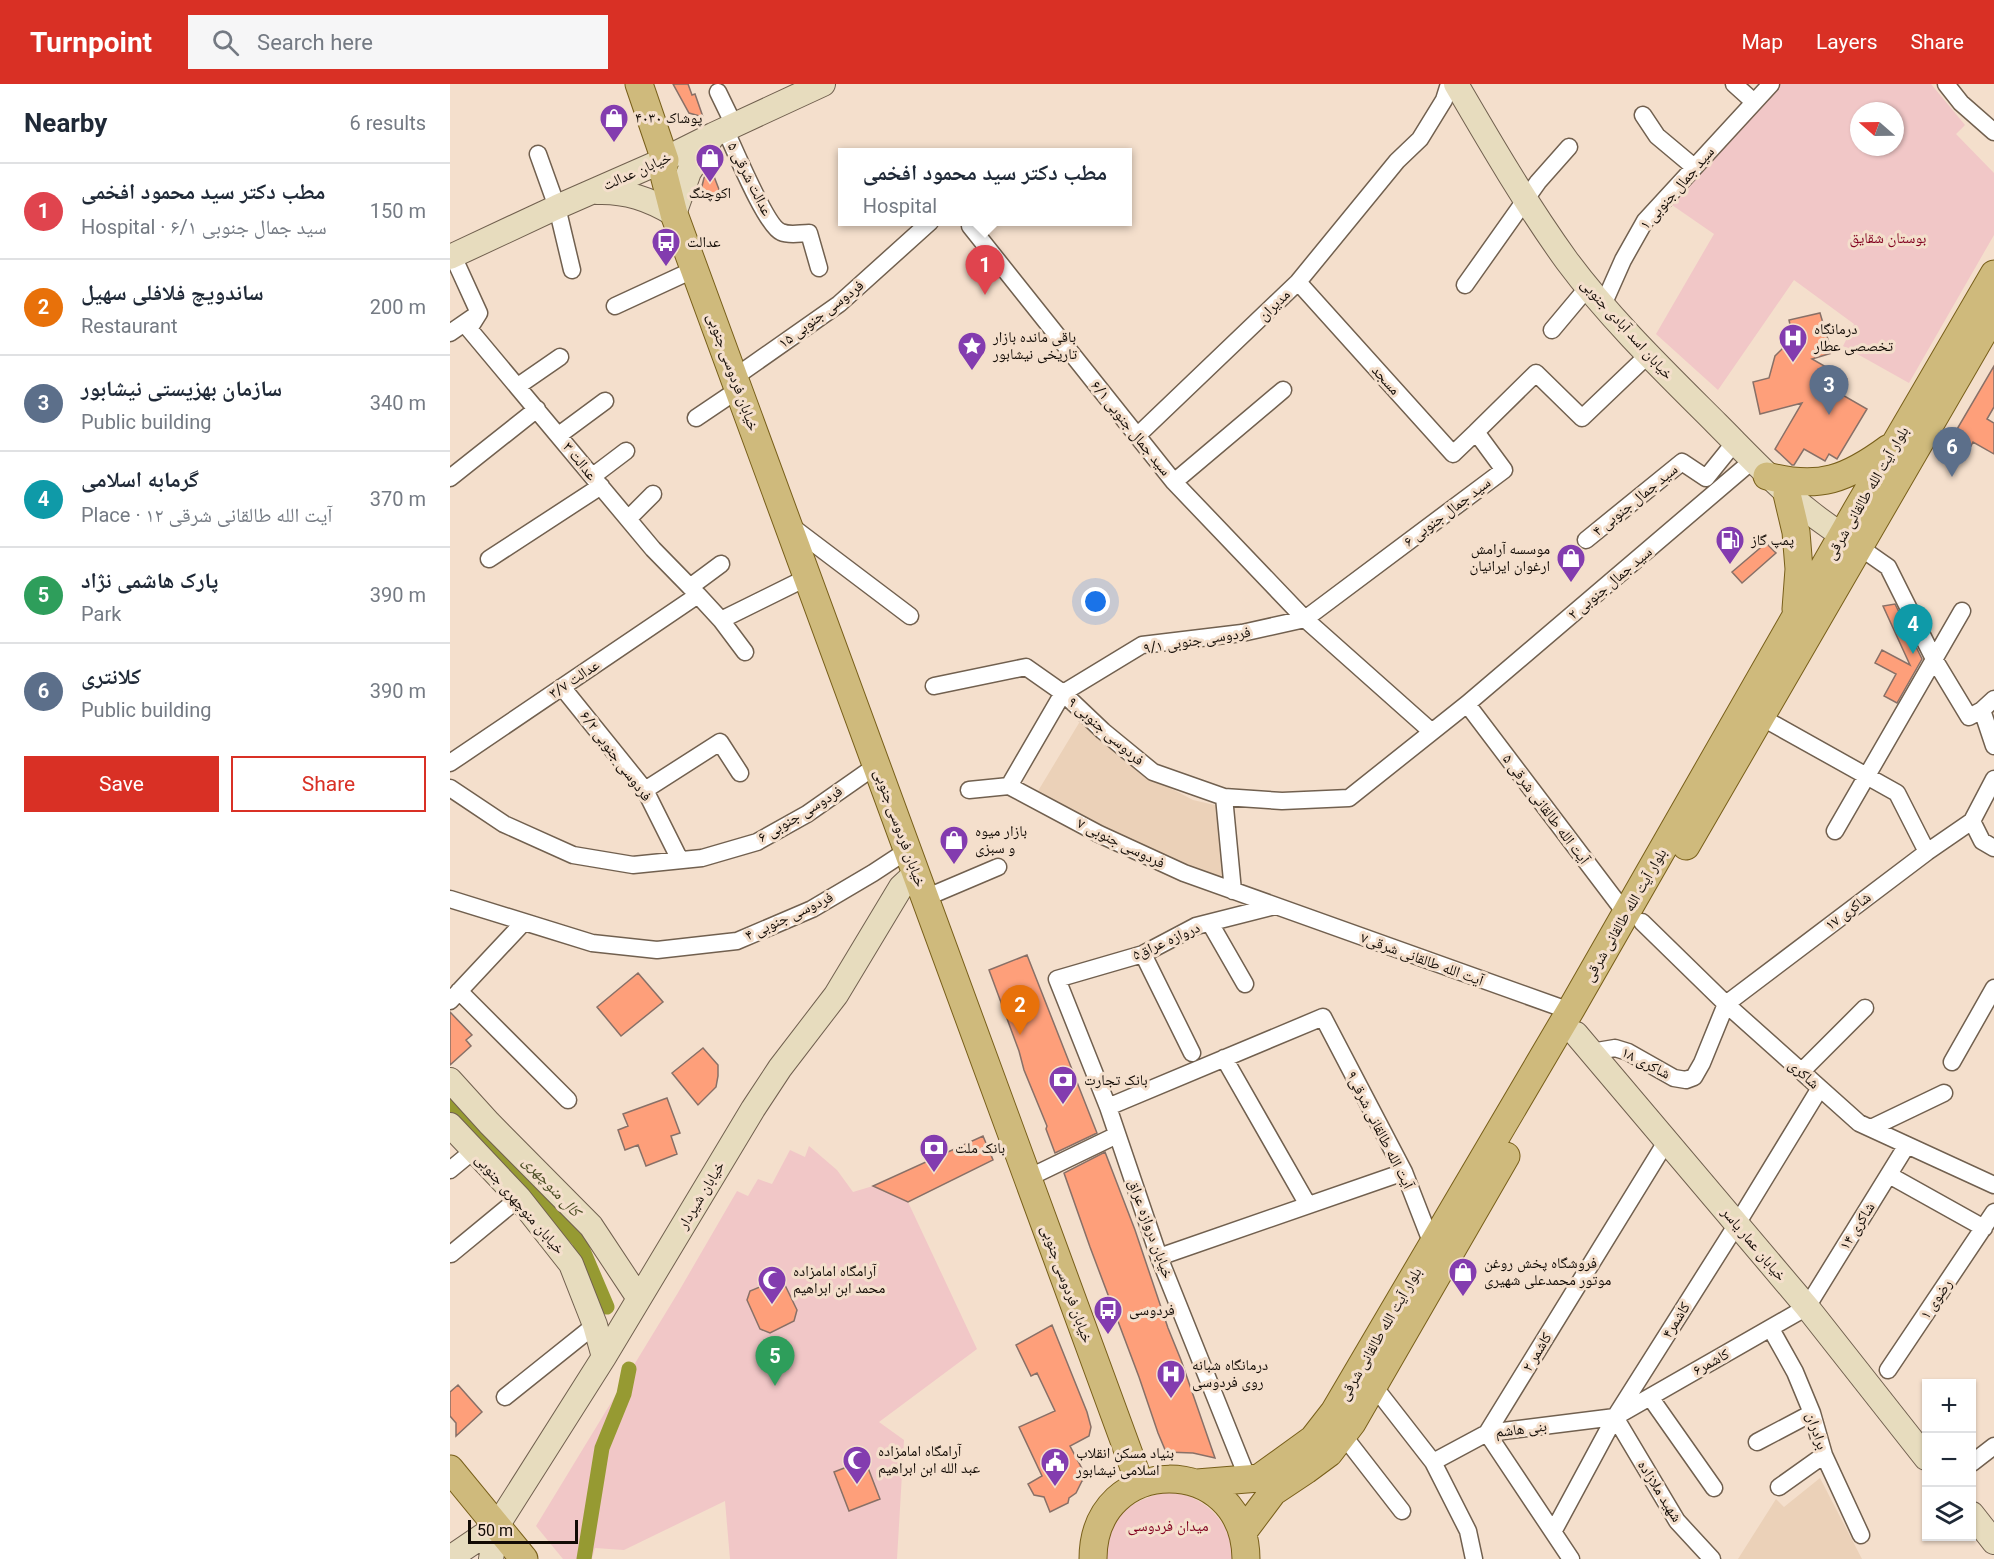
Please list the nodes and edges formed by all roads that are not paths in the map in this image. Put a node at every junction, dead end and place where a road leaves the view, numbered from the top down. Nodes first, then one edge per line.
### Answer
1 (624, 84) edge
2 (639, 84) edge
3 (823, 84) edge
4 (1449, 84) edge
5 (1456, 84) edge
6 (1734, 84) edge
7 (1771, 84) edge
8 (1946, 84) edge
9 (718, 92) dead end
10 (1754, 102) junction
11 (1643, 115) dead end
12 (724, 130) junction
13 (1994, 132) edge
14 (1569, 147) dead end
15 (538, 154) dead end
16 (661, 165) junction
17 (1694, 167) junction
18 (588, 193) junction
19 (1525, 200) junction
20 (557, 207) junction
21 (674, 214) junction
22 (926, 226) edge
23 (970, 226) dead end
24 (451, 257) edge
25 (819, 268) dead end
26 (695, 269) junction
27 (572, 270) dead end
28 (1994, 274) edge
29 (1298, 282) junction
30 (1465, 285) dead end
31 (1595, 296) junction
32 (615, 306) dead end
33 (479, 313) junction
34 (1994, 314) edge
35 (1551, 330) dead end
36 (450, 333) edge
37 (1648, 355) junction
38 (560, 357) dead end
39 (737, 383) junction
40 (518, 386) junction
41 (1283, 390) dead end
42 (605, 401) dead end
43 (537, 409) junction
44 (696, 418) dead end
45 (1476, 432) junction
46 (559, 435) junction
47 (1137, 436) junction
48 (1735, 442) junction
49 (1895, 444) junction
50 (626, 451) dead end
51 (1760, 469) junction
52 (450, 478) edge
53 (597, 481) junction
54 (1174, 482) junction
55 (653, 494) dead end
56 (1787, 494) junction
57 (628, 519) junction
58 (789, 525) junction
59 (1586, 540) dead end
60 (1850, 541) junction
61 (489, 558) dead end
62 (721, 564) dead end
63 (808, 577) junction
64 (694, 591) junction
65 (1962, 611) dead end
66 (910, 616) dead end
67 (1795, 618) junction
68 (1305, 619) junction
69 (721, 620) junction
70 (745, 652) dead end
71 (1934, 659) junction
72 (934, 686) dead end
73 (562, 687) junction
74 (1063, 693) junction
75 (1467, 704) junction
76 (1988, 705) edge
77 (1761, 717) junction
78 (1432, 732) junction
79 (1994, 746) edge
80 (450, 763) edge
81 (877, 765) junction
82 (740, 772) dead end
83 (1867, 775) junction
84 (1994, 778) edge
85 (1009, 786) junction
86 (450, 788) edge
87 (645, 790) junction
88 (969, 790) dead end
89 (1224, 797) junction
90 (1972, 821) junction
91 (1835, 831) dead end
92 (1994, 848) edge
93 (1927, 852) junction
94 (680, 860) junction
95 (912, 861) junction
96 (998, 867) dead end
97 (1233, 891) junction
98 (925, 898) junction
99 (450, 899) edge
100 (1275, 906) junction
101 (1634, 918) junction
102 (522, 923) junction
103 (1210, 923) junction
104 (1143, 954) junction
105 (1057, 979) joint
106 (1245, 984) dead end
107 (1994, 988) edge
108 (455, 996) edge
109 (1726, 1004) junction
110 (1865, 1008) dead end
111 (1579, 1032) junction
112 (1192, 1053) dead end
113 (1224, 1059) junction
114 (1952, 1062) dead end
115 (1802, 1071) junction
116 (450, 1080) edge
117 (1820, 1088) junction
118 (1944, 1093) dead end
119 (568, 1100) dead end
120 (1108, 1107) junction
121 (450, 1125) edge
122 (1871, 1128) junction
123 (1118, 1135) junction
124 (1666, 1142) junction
125 (1907, 1145) junction
126 (473, 1151) junction
127 (450, 1170) edge
128 (1404, 1172) junction
129 (1888, 1175) junction
130 (1028, 1178) junction
131 (1994, 1185) edge
132 (519, 1198) junction
133 (1308, 1205) junction
134 (1990, 1223) edge
135 (1737, 1224) junction
136 (1432, 1244) junction
137 (451, 1254) edge
138 (1160, 1257) junction
139 (639, 1298) junction
140 (1807, 1307) junction
141 (595, 1325) junction
142 (1771, 1329) junction
143 (604, 1357) junction
144 (1888, 1370) dead end
145 (1373, 1385) junction
146 (505, 1396) dead end
147 (1650, 1397) junction
148 (1812, 1413) junction
149 (1615, 1417) junction
150 (1487, 1433) junction
151 (1343, 1435) junction
152 (1757, 1442) dead end
153 (1994, 1446) edge
154 (1922, 1453) edge
155 (1824, 1455) junction
156 (1976, 1459) edge
157 (1433, 1462) junction
158 (450, 1469) edge
159 (1248, 1479) junction
160 (1197, 1483) junction
161 (1140, 1484) junction
162 (1779, 1487) dead end
163 (1714, 1488) dead end
164 (1402, 1511) dead end
165 (1976, 1520) edge
166 (497, 1526) junction
167 (1243, 1532) junction
168 (1553, 1532) junction
169 (1861, 1535) dead end
170 (1994, 1542) edge
171 (450, 1558) edge
172 (491, 1559) edge
173 (524, 1559) edge
174 (1093, 1559) edge
175 (1246, 1559) edge
176 (1474, 1559) edge
177 (1571, 1559) edge
178 (1712, 1559) edge

1 - 16 main road, خیابان فردوسی جنوبی
2 - 16 main road, خیابان فردوسی جنوبی
3 - 12 street, خیابان عدالت
4 - 29 street, مدیران
5 - 19 street, خیابان اسد آبادی جنوبی
6 - 10 street
7 - 10 street, سید جمال جنوبی ۱
8 - 13 street
9 - 12 street
10 - 17 street, سید جمال جنوبی ۱
11 - 17 street
12 - 16 street, خیابان عدالت
12 - 21 street
12 - 25 street, عدالت شرقی ۵
14 - 19 street
15 - 20 street
16 - 18 street, خیابان عدالت
16 - 21 main road, خیابان فردوسی جنوبی
17 - 31 street, سید جمال جنوبی ۱
18 - 20 street, خیابان عدالت
18 - 21 street
19 - 30 street
19 - 31 street, خیابان اسد آبادی جنوبی
20 - 24 street, خیابان عدالت
20 - 27 street
21 - 26 main road, خیابان فردوسی جنوبی
22 - 39 street, فردوسی جنوبی ۱۵
23 - 47 street, سید جمال جنوبی ۶/۱
24 - 33 street, عدالت ۳
26 - 32 street
26 - 39 main road, خیابان فردوسی جنوبی
28 - 49 main road, بلوار آیت الله طالقانی شرقی
29 - 45 street, مسجد
29 - 47 street, مدیران
31 - 35 street, سید جمال جنوبی ۱
31 - 37 street, خیابان اسد آبادی جنوبی
33 - 36 street
33 - 40 street, عدالت ۳
34 - 60 main road, بلوار آیت الله طالقانی شرقی
37 - 45 street
37 - 48 street, خیابان اسد آبادی جنوبی
38 - 40 street
39 - 44 street, فردوسی جنوبی ۱۵
39 - 58 main road, خیابان فردوسی جنوبی
40 - 43 street, عدالت ۳
41 - 54 street
42 - 46 street
43 - 46 street, عدالت ۳
43 - 52 street
45 - 68 street, سید جمال جنوبی ۶
46 - 53 street, عدالت ۳
47 - 54 street, سید جمال جنوبی ۶/۱
48 - 51 street, خیابان اسد آبادی جنوبی
48 - 59 street, سید جمال جنوبی ۴
49 - 51 main road
49 - 60 main road, بلوار آیت الله طالقانی شرقی
50 - 53 street
51 - 56 street, خیابان اسد آبادی جنوبی
51 - 75 street, سید جمال جنوبی ۲
53 - 57 street, عدالت ۳
53 - 61 street
54 - 68 street, سید جمال جنوبی ۶/۱
55 - 57 street
56 - 60 street, خیابان اسد آبادی جنوبی
56 - 67 main road
57 - 64 street, عدالت ۳
58 - 63 main road, خیابان فردوسی جنوبی
58 - 66 street
60 - 67 main road, بلوار آیت الله طالقانی شرقی
60 - 71 street
60 - 77 main road, بلوار آیت الله طالقانی شرقی
62 - 64 street, عدالت ۳/۷
63 - 69 street
63 - 81 main road, خیابان فردوسی جنوبی
64 - 69 street, عدالت ۳
64 - 73 street, عدالت ۳/۷
65 - 71 street
67 - 101 main road, بلوار آیت الله طالقانی شرقی
68 - 74 street, فردوسی جنوبی ۹/۱
68 - 78 street, سید جمال جنوبی ۶/۱
69 - 70 street, عدالت ۳
71 - 76 street
71 - 83 street
72 - 74 street, فردوسی جنوبی ۹
73 - 80 street, عدالت ۳/۷
73 - 87 street, فردوسی جنوبی ۶/۲
74 - 85 street
74 - 89 street, فردوسی جنوبی ۹
75 - 78 street, فردوسی جنوبی ۹
75 - 101 street, آیت الله طالقانی شرقی ۵
76 - 79 street
77 - 83 street
77 - 101 main road, بلوار آیت الله طالقانی شرقی
78 - 89 street, فردوسی جنوبی ۹
81 - 94 street, فردوسی جنوبی ۶
81 - 95 main road, خیابان فردوسی جنوبی
82 - 87 street
83 - 91 street
83 - 93 street
84 - 90 street
85 - 88 street
85 - 97 street, فردوسی جنوبی ۷
86 - 94 street, فردوسی جنوبی ۶
87 - 94 street, فردوسی جنوبی ۶/۲
89 - 97 street
90 - 92 street
90 - 93 street, شاکری ۱۷
93 - 109 street, شاکری ۱۷
95 - 98 main road, خیابان فردوسی جنوبی
95 - 102 street, فردوسی جنوبی ۴
95 - 139 street, خیابان شیردار
96 - 98 street
97 - 100 street, فردوسی جنوبی ۷
98 - 130 main road, خیابان فردوسی جنوبی
99 - 102 street, فردوسی جنوبی ۴
100 - 103 street, دروازه عراق۵
100 - 111 street, آیت الله طالقانی شرقی۷
101 - 109 street, شاکری
101 - 111 main road, بلوار آیت الله طالقانی شرقی
102 - 108 street
103 - 104 street, دروازه عراق۵
103 - 106 street
104 - 105 street, دروازه عراق۵
104 - 112 street
105 - 120 street, خیابان دروازه عراق
107 - 114 street
108 - 119 street
109 - 111 street, شاکری ۱۸
109 - 115 street, شاکری
110 - 115 street
111 - 124 street, خیابان عمار یاسر
111 - 136 main road, بلوار آیت الله طالقانی شرقی
111 - 145 main road, بلوار آیت الله طالقانی شرقی
113 - 120 street
113 - 128 street, آیت الله طالقانی شرقی۹
113 - 133 street
115 - 117 street, شاکری
116 - 139 street, خیابان منوچهری جنوبی
117 - 122 street, شاکری
117 - 135 street, کاشمر۴
118 - 122 street
120 - 123 street, خیابان دروازه عراق
121 - 126 street, خیابان منوچهری جنوبی
122 - 125 street, شاکری
123 - 130 street
123 - 138 street, خیابان دروازه عراق
124 - 135 street, خیابان عمار یاسر
124 - 150 street, کاشمر ۲
125 - 129 street, شاکری ۱۴
125 - 131 street, شاکری
126 - 127 street
126 - 132 street, خیابان منوچهری جنوبی
128 - 133 street
128 - 136 street, آیت الله طالقانی شرقی۹
129 - 134 street
129 - 140 street, شاکری ۱۴
130 - 161 main road, خیابان فردوسی جنوبی
132 - 137 street
132 - 141 street, خیابان منوچهری جنوبی
133 - 138 street
134 - 144 street, رضوی ۱
135 - 140 street, خیابان عمار یاسر
135 - 149 street, کاشمر۴
136 - 159 main road, بلوار آیت الله طالقانی شرقی
138 - 159 street, خیابان دروازه عراق
139 - 143 street, خیابان شیردار
140 - 142 street, کاشمر۶
140 - 154 street, خیابان عمار یاسر
141 - 143 street, خیابان منوچهری جنوبی
141 - 146 street
142 - 147 street, کاشمر۶
142 - 148 street, برادران
143 - 166 street, خیابان شیردار
145 - 151 main road, بلوار آیت الله طالقانی شرقی
145 - 157 street
147 - 149 street, کاشمر۶
147 - 163 street
148 - 152 street
148 - 155 street, برادران
149 - 150 street, بنی هاشم
149 - 168 street, کاشمر۴
149 - 178 street, شهید ملازاده
150 - 157 street, بنی هاشم
150 - 168 street
151 - 164 street
151 - 167 main road, بلوار آیت الله طالقانی شرقی
153 - 156 street
155 - 162 street
155 - 169 street, برادران
157 - 176 street
158 - 166 main road
159 - 160 main road, بلوار آیت الله طالقانی شرقی
160 - 161 main road
160 - 167 main road
161 - 174 main road
165 - 170 street
166 - 171 street
166 - 172 street
166 - 173 main road
167 - 175 main road
168 - 177 street

